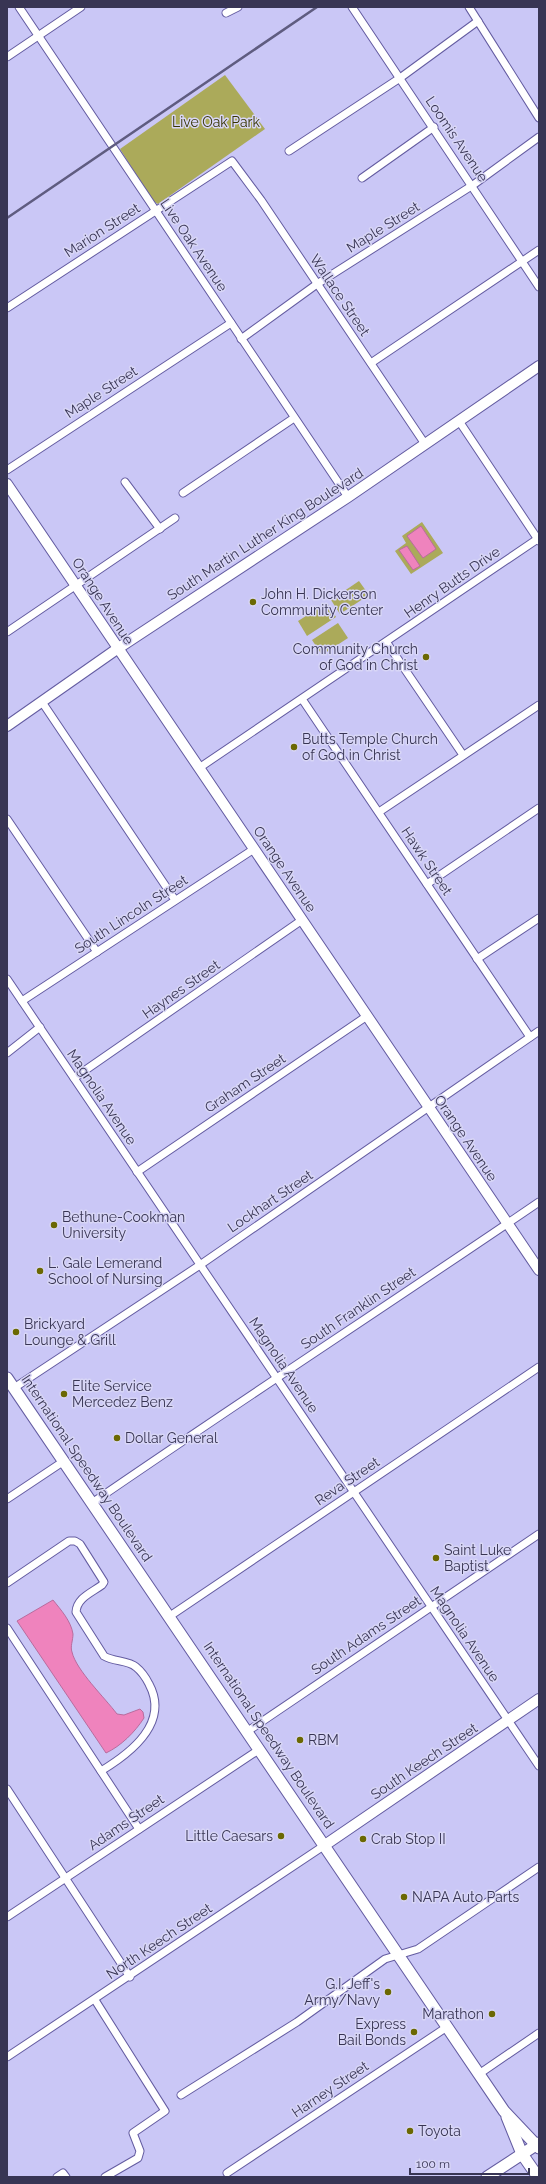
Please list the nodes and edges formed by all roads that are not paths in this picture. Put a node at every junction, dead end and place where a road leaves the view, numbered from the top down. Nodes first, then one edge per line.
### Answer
1 (19, 7) edge
2 (81, 7) edge
3 (238, 7) edge
4 (352, 7) edge
5 (469, 7) edge
6 (226, 13) dead end
7 (478, 21) junction
8 (38, 35) junction
9 (7, 57) edge
10 (400, 78) junction
11 (539, 118) edge
12 (434, 127) junction
13 (539, 137) edge
14 (289, 151) dead end
15 (232, 161) joint
16 (362, 178) dead end
17 (473, 186) junction
18 (156, 210) junction
19 (539, 250) edge
20 (521, 262) junction
21 (317, 284) junction
22 (539, 287) edge
23 (7, 308) edge
24 (231, 323) junction
25 (241, 339) junction
26 (371, 364) junction
27 (539, 366) edge
28 (294, 418) junction
29 (459, 420) junction
30 (424, 444) junction
31 (7, 470) edge
32 (125, 482) dead end
33 (7, 484) edge
34 (183, 493) dead end
35 (348, 497) junction
36 (175, 518) dead end
37 (160, 529) junction
38 (539, 539) edge
39 (76, 586) junction
40 (7, 632) edge
41 (387, 643) junction
42 (117, 649) junction
43 (302, 700) junction
44 (42, 702) junction
45 (539, 705) edge
46 (7, 726) edge
47 (463, 755) junction
48 (199, 768) junction
49 (539, 808) edge
50 (379, 812) junction
51 (7, 819) edge
52 (254, 849) junction
53 (427, 884) junction
54 (175, 900) junction
55 (539, 918) edge
56 (302, 920) junction
57 (97, 952) junction
58 (477, 959) junction
59 (7, 979) edge
60 (22, 1001) junction
61 (367, 1016) junction
62 (40, 1027) junction
63 (539, 1031) edge
64 (530, 1037) junction
65 (7, 1053) edge
66 (74, 1078) junction
67 (429, 1108) junction
68 (137, 1172) junction
69 (539, 1202) edge
70 (507, 1223) junction
71 (200, 1265) junction
72 (539, 1270) edge
73 (539, 1367) edge
74 (7, 1378) edge
75 (277, 1379) junction
76 (14, 1388) junction
77 (64, 1461) junction
78 (354, 1492) junction
79 (7, 1499) edge
80 (92, 1503) junction
81 (539, 1534) edge
82 (7, 1583) edge
83 (431, 1606) junction
84 (170, 1616) junction
85 (7, 1628) edge
86 (10, 1638) edge
87 (539, 1700) edge
88 (508, 1720) junction
89 (248, 1731) junction
90 (260, 1749) junction
91 (539, 1766) edge
92 (101, 1771) junction
93 (7, 1789) edge
94 (139, 1829) junction
95 (325, 1845) junction
96 (539, 1867) edge
97 (65, 1879) junction
98 (7, 1917) edge
99 (400, 1955) junction
100 (130, 1977) junction
101 (95, 2000) junction
102 (447, 2027) junction
103 (539, 2033) edge
104 (7, 2057) edge
105 (479, 2074) junction
106 (181, 2095) dead end
107 (504, 2111) junction
108 (538, 2145) edge
109 (522, 2154) junction
110 (227, 2173) dead end
111 (534, 2174) edge
112 (65, 2175) edge
113 (57, 2177) edge
114 (105, 2177) edge
115 (487, 2177) edge

1 - 8 street, Live Oak Avenue
2 - 8 street
3 - 6 street
4 - 10 street, Loomis Avenue
5 - 7 street
7 - 10 street
7 - 11 street
8 - 9 street
8 - 18 street, Live Oak Avenue
10 - 12 street, Loomis Avenue
10 - 14 street
12 - 16 street
12 - 17 street, Loomis Avenue
13 - 17 street, Maple Street
15 - 18 street, Marion Street
15 - 21 street, Wallace Street
17 - 20 street, Loomis Avenue
17 - 21 street, Maple Street
18 - 23 street, Marion Street
18 - 24 street, Live Oak Avenue
19 - 20 street
20 - 22 street, Loomis Avenue
20 - 26 street
21 - 25 street, Maple Street
21 - 26 street, Wallace Street
24 - 25 street, Live Oak Avenue
24 - 31 street, Maple Street
25 - 28 street, Live Oak Avenue
26 - 30 street, Wallace Street
27 - 29 street, South Martin Luther King Boulevard
28 - 34 street
28 - 35 street, Live Oak Avenue
29 - 30 street, South Martin Luther King Boulevard
29 - 38 street
30 - 35 street, South Martin Luther King Boulevard
32 - 37 street
33 - 39 street, Orange Avenue
35 - 42 street, South Martin Luther King Boulevard
36 - 37 street
37 - 39 street
38 - 41 street, Henry Butts Drive
39 - 40 street
39 - 42 street, Orange Avenue
41 - 43 street, Henry Butts Drive
41 - 47 street
42 - 44 street, South Martin Luther King Boulevard
42 - 48 street, Orange Avenue
43 - 48 street, Henry Butts Drive
43 - 50 street, Hawk Street
44 - 46 street, South Martin Luther King Boulevard
44 - 54 street
45 - 47 street
47 - 50 street
48 - 52 street, Orange Avenue
49 - 53 street
50 - 53 street, Hawk Street
51 - 57 street
52 - 54 street, South Lincoln Street
52 - 56 street, Orange Avenue
53 - 58 street, Hawk Street
54 - 57 street, South Lincoln Street
55 - 58 street
56 - 61 street, Orange Avenue
56 - 66 street, Haynes Street
57 - 60 street, South Lincoln Street
58 - 64 street, Hawk Street
59 - 60 street, Magnolia Avenue
60 - 62 street, Magnolia Avenue
61 - 67 street, Orange Avenue
61 - 68 street, Graham Street
62 - 65 street
62 - 66 street, Magnolia Avenue
63 - 64 street, Lockhart Street
64 - 67 street, Lockhart Street
66 - 68 street, Magnolia Avenue
67 - 70 street, Orange Avenue
67 - 71 street, Lockhart Street
68 - 71 street, Magnolia Avenue
69 - 70 street, South Franklin Street
70 - 72 street, Orange Avenue
70 - 75 street, South Franklin Street
71 - 75 street, Magnolia Avenue
71 - 76 street, Lockhart Street
73 - 78 street, Reva Street
74 - 76 main road, International Speedway Boulevard
75 - 78 street, Magnolia Avenue
75 - 80 street, South Franklin Street
76 - 77 main road, International Speedway Boulevard
77 - 79 street
77 - 80 main road, International Speedway Boulevard
78 - 83 street, Magnolia Avenue
78 - 84 street, Reva Street
80 - 84 main road, International Speedway Boulevard
81 - 83 street, South Adams Street
82 - 92 street
83 - 88 street, Magnolia Avenue
83 - 89 street, South Adams Street
84 - 89 main road, International Speedway Boulevard
85 - 86 street
86 - 92 street
87 - 88 street, South Keech Street
88 - 91 street, Magnolia Avenue
88 - 95 street, South Keech Street
89 - 90 main road, International Speedway Boulevard
90 - 94 street, Adams Street
90 - 95 main road, International Speedway Boulevard
92 - 94 street
93 - 97 street
94 - 97 street, Adams Street
95 - 99 main road, International Speedway Boulevard
95 - 100 street, North Keech Street
96 - 99 street
97 - 98 street, Adams Street
97 - 100 street
99 - 102 main road, International Speedway Boulevard
99 - 106 street
100 - 101 street, North Keech Street
101 - 104 street, North Keech Street
101 - 114 street
102 - 105 main road, International Speedway Boulevard
102 - 110 street, Harney Street
103 - 105 street
105 - 107 main road, International Speedway Boulevard
107 - 108 main road, International Speedway Boulevard
107 - 109 main road, International Speedway Boulevard
108 - 109 main road
109 - 111 main road, International Speedway Boulevard
109 - 115 main road
112 - 113 street

